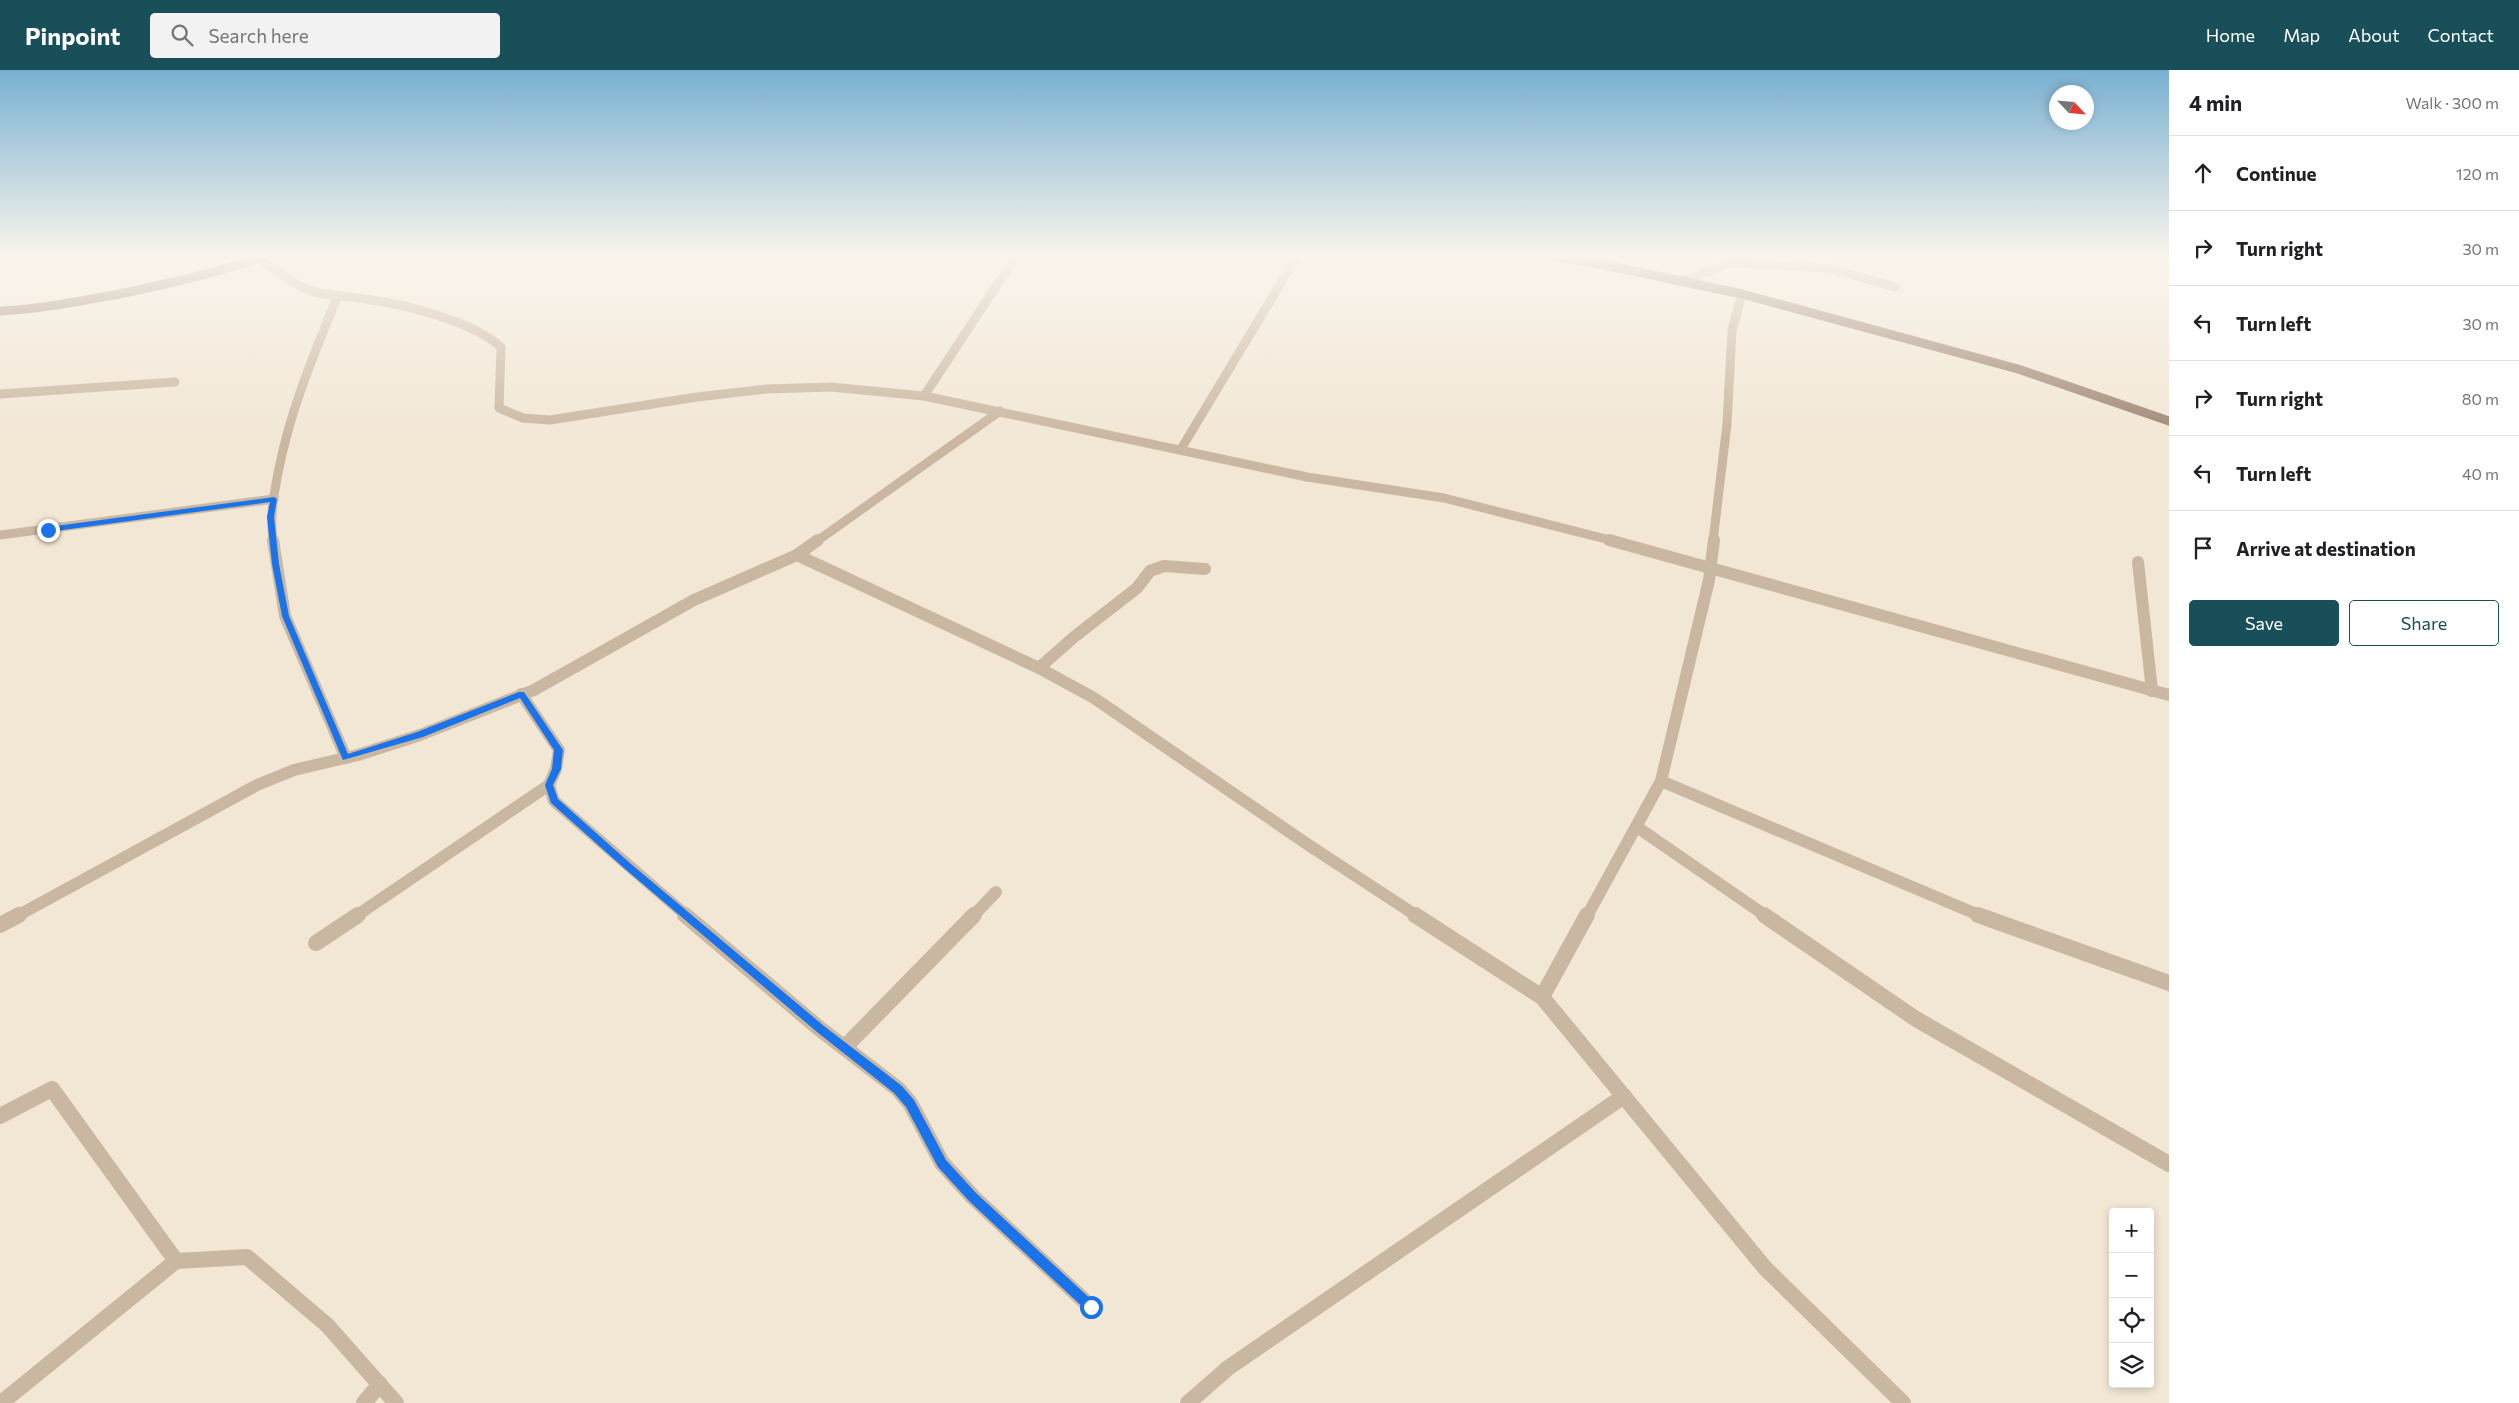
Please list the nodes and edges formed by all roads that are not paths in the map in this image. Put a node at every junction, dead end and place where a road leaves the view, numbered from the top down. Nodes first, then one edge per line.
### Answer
1 (330, 315) edge
2 (436, 315) edge
3 (977, 315) edge
4 (1261, 315) edge
5 (1736, 315) edge
6 (1820, 315) edge
7 (175, 382) dead end
8 (0, 394) edge
9 (924, 396) junction
10 (1000, 411) junction
11 (2169, 421) edge
12 (1181, 449) junction
13 (274, 499) junction
14 (0, 535) edge
15 (797, 555) junction
16 (2138, 562) dead end
17 (1710, 567) junction
18 (1204, 569) dead end
19 (1039, 668) junction
20 (2152, 690) junction
21 (522, 694) junction
22 (2169, 695) edge
23 (346, 758) junction
24 (1660, 782) junction
25 (549, 785) junction
26 (1636, 827) junction
27 (996, 892) dead end
28 (0, 925) edge
29 (316, 943) dead end
30 (2169, 983) edge
31 (1542, 997) junction
32 (845, 1047) junction
33 (1624, 1096) junction
34 (0, 1116) edge
35 (2169, 1164) edge
36 (176, 1261) junction
37 (1091, 1307) dead end
38 (380, 1384) junction
39 (1, 1403) edge
40 (364, 1403) edge
41 (396, 1403) edge
42 (1188, 1403) edge
43 (1903, 1403) edge

1 - 13 street
2 - 9 street
3 - 9 street
4 - 12 street
5 - 17 street
6 - 11 street
7 - 8 street
9 - 10 street
10 - 12 street
10 - 15 street
12 - 17 street
13 - 14 street
13 - 23 street
15 - 19 street
15 - 21 street
16 - 20 street
17 - 20 street
17 - 24 street
18 - 19 street
19 - 31 street
20 - 22 street
21 - 23 street
21 - 25 street
23 - 28 street
24 - 26 street
24 - 30 street
25 - 29 street
25 - 32 street
26 - 31 street
26 - 35 street
27 - 32 street
31 - 33 street
32 - 37 street
33 - 42 street
33 - 43 street
34 - 36 street
36 - 38 street
36 - 39 street
38 - 40 street
38 - 41 street

